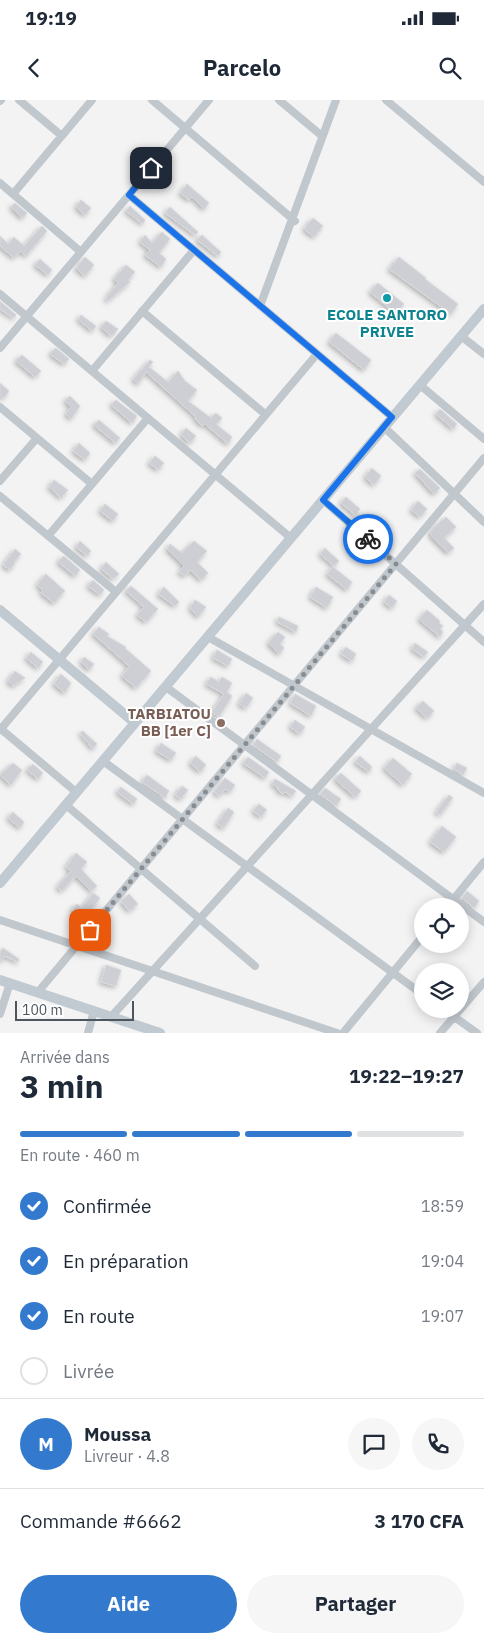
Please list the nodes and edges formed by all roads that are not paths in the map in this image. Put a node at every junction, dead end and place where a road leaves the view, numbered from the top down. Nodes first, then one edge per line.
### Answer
1 (19, 100) edge
2 (92, 100) edge
3 (152, 100) edge
4 (209, 100) edge
5 (279, 100) edge
6 (336, 100) edge
7 (386, 100) edge
8 (185, 128) junction
9 (62, 136) junction
10 (322, 136) junction
11 (484, 182) edge
12 (0, 183) edge
13 (13, 194) junction
14 (129, 195) junction
15 (293, 220) junction
16 (194, 250) junction
17 (81, 252) junction
18 (0, 294) edge
19 (260, 306) junction
20 (484, 308) edge
21 (142, 311) junction
22 (27, 316) junction
23 (461, 336) junction
24 (0, 348) edge
25 (317, 354) junction
26 (484, 354) edge
27 (92, 371) junction
28 (420, 385) junction
29 (0, 407) edge
30 (266, 414) junction
31 (392, 417) junction
32 (148, 418) junction
33 (384, 428) junction
34 (36, 438) junction
35 (484, 439) edge
36 (484, 458) edge
37 (215, 474) junction
38 (0, 481) edge
39 (92, 484) junction
40 (454, 494) junction
41 (0, 496) edge
42 (323, 500) junction
43 (484, 522) edge
44 (48, 536) junction
45 (291, 538) junction
46 (396, 564) junction
47 (116, 592) junction
48 (484, 604) edge
49 (0, 610) edge
50 (465, 625) junction
51 (208, 637) junction
52 (484, 642) edge
53 (59, 660) junction
54 (294, 686) junction
55 (166, 687) junction
56 (135, 723) junction
57 (0, 729) edge
58 (371, 729) junction
59 (244, 745) junction
60 (103, 762) junction
61 (76, 792) junction
62 (484, 793) edge
63 (312, 795) junction
64 (66, 805) junction
65 (182, 819) junction
66 (484, 862) edge
67 (247, 866) junction
68 (141, 869) junction
69 (0, 883) edge
70 (452, 898) edge
71 (454, 898) edge
72 (469, 911) edge
73 (199, 919) junction
74 (0, 920) edge
75 (484, 922) edge
76 (77, 946) junction
77 (414, 947) edge
78 (255, 966) dead end
79 (152, 971) junction
80 (393, 972) junction
81 (5, 981) edge
82 (484, 982) edge
83 (414, 988) edge
84 (38, 992) junction
85 (469, 999) edge
86 (94, 1011) junction
87 (0, 1014) edge
88 (111, 1017) junction
89 (452, 1018) edge
90 (457, 1018) edge
91 (88, 1033) edge
92 (160, 1033) edge
93 (337, 1033) edge
94 (343, 1033) edge
95 (440, 1033) edge
96 (477, 1033) edge

1 - 9 street
2 - 9 street
3 - 8 street
4 - 8 street
5 - 10 street
6 - 10 street
7 - 11 street
8 - 14 street
8 - 15 street
9 - 13 street
10 - 15 street
12 - 13 street
13 - 17 street
14 - 16 street
14 - 17 street
15 - 19 street
16 - 19 street
16 - 21 street
17 - 22 street
18 - 22 street
19 - 25 street
20 - 23 street
21 - 27 street
21 - 30 street
22 - 24 street
22 - 27 street
23 - 26 street
23 - 28 street
25 - 30 street
25 - 31 street
27 - 32 street
28 - 31 street
28 - 35 street
29 - 34 street
30 - 37 street
31 - 33 street
32 - 37 street
32 - 39 street
33 - 40 street
33 - 42 street
34 - 38 street
34 - 39 street
36 - 40 street
37 - 45 street
37 - 47 street
39 - 44 street
40 - 43 street
40 - 46 street
41 - 44 street
42 - 45 street
42 - 46 street
44 - 47 street
45 - 51 street
46 - 50 street
46 - 54 street
47 - 53 street
48 - 50 street
49 - 53 street
50 - 52 street
50 - 58 street
51 - 54 street
51 - 55 street
53 - 56 street
53 - 57 street
54 - 58 street
54 - 59 street
55 - 56 street
55 - 59 street
56 - 60 street
57 - 61 street
58 - 62 street
58 - 63 street
59 - 63 street
59 - 65 street
60 - 61 street
60 - 65 street
61 - 64 street
63 - 67 street
63 - 70 street
64 - 68 street
64 - 69 street
65 - 67 street
65 - 68 street
66 - 71 street
67 - 73 street
67 - 80 street
68 - 73 street
68 - 76 street
72 - 75 street
73 - 78 street
73 - 79 street
74 - 76 street
76 - 79 street
76 - 84 street
77 - 80 street
79 - 88 street
79 - 93 street
80 - 83 street
80 - 94 street
81 - 84 street
81 - 87 street
82 - 85 street
84 - 86 street
86 - 88 street
86 - 91 street
88 - 92 street
89 - 95 street
90 - 96 street

